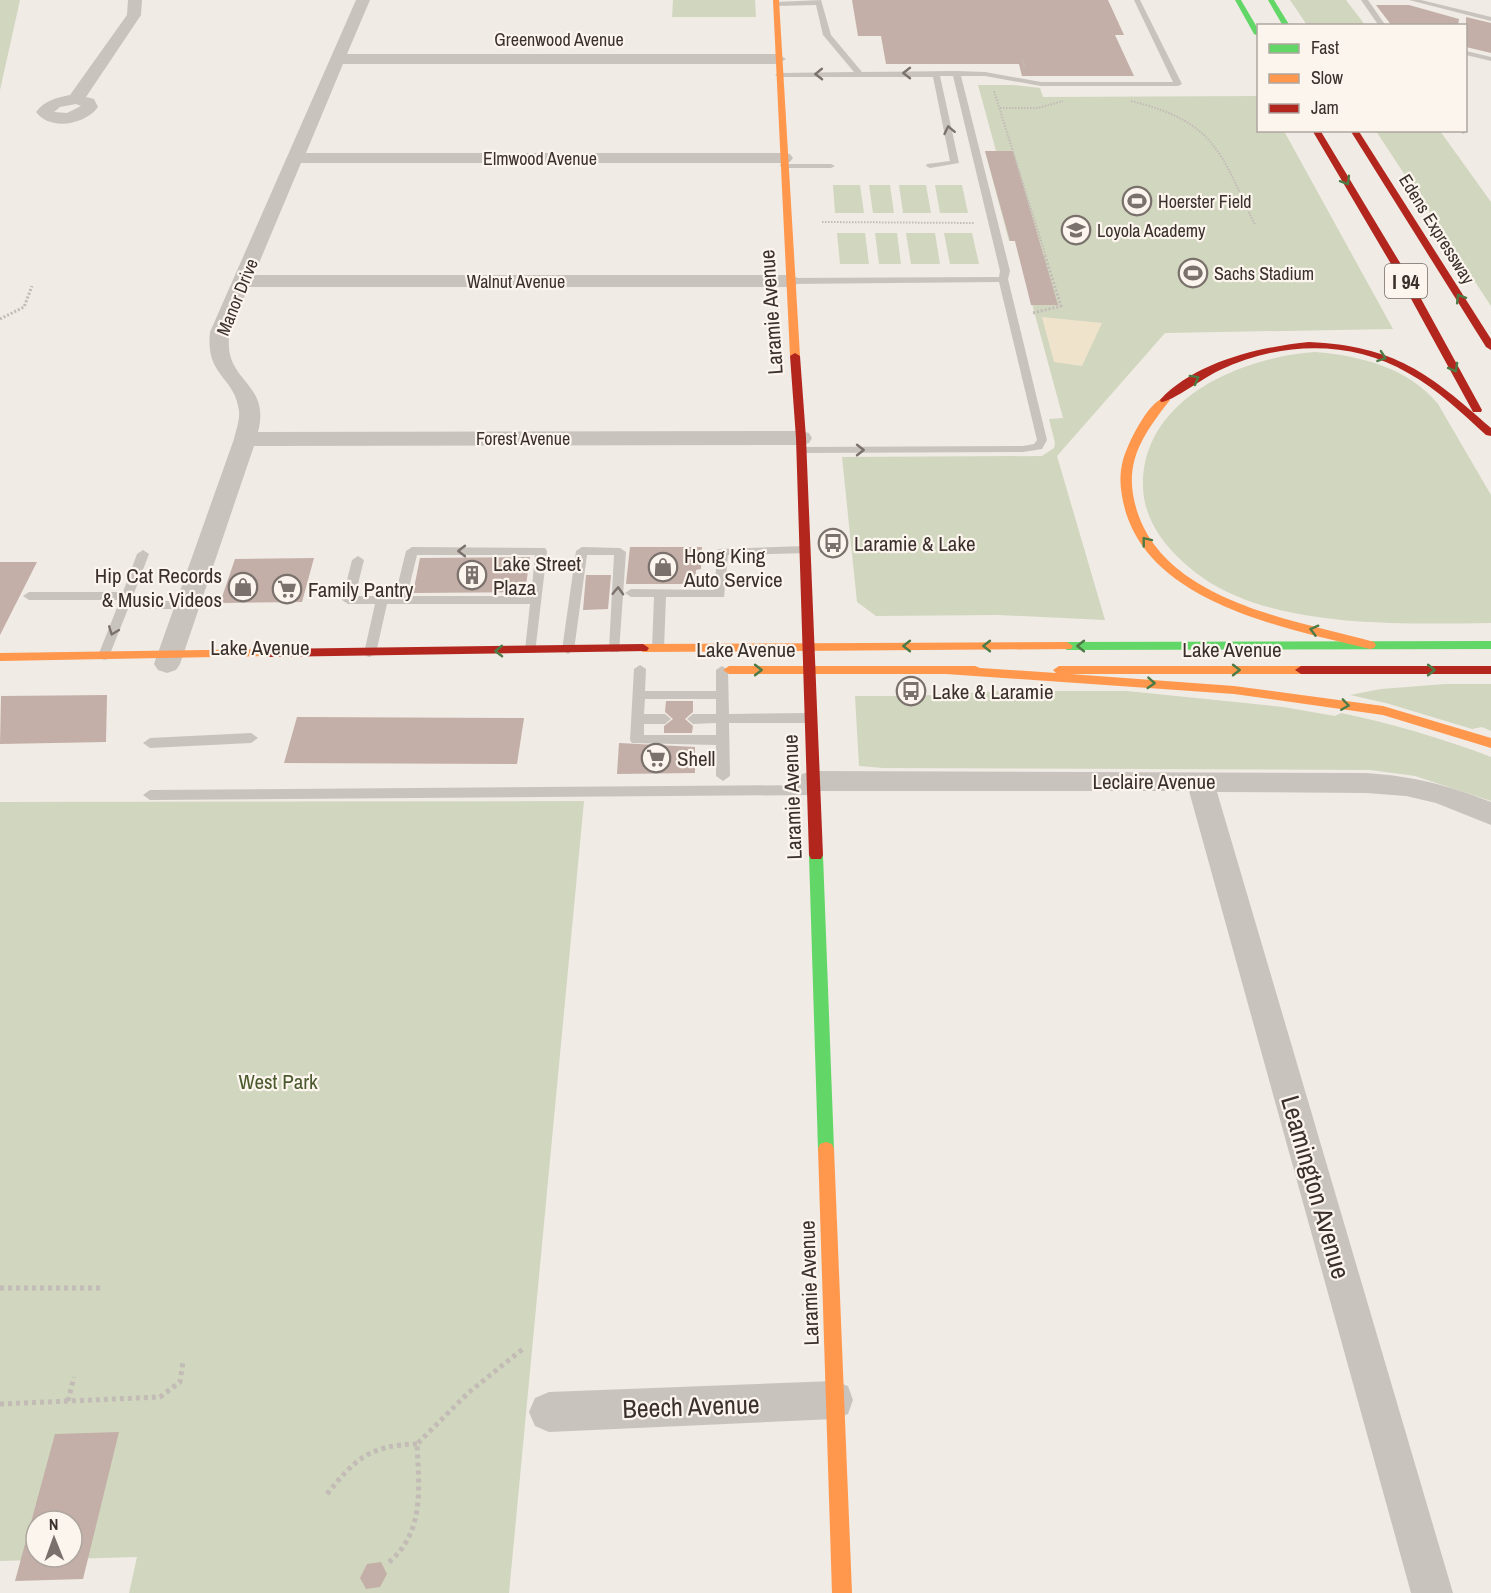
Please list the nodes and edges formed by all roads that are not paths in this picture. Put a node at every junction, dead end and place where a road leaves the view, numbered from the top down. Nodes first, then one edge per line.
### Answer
1 (135, 0) edge
2 (363, 0) edge
3 (1137, 0) edge
4 (1238, 0) edge
5 (1271, 0) edge
6 (1364, 0) edge
7 (1412, 0) edge
8 (776, 2) edge
9 (818, 2) edge
10 (1491, 19) edge
11 (1286, 24) edge
12 (1382, 24) edge
13 (1257, 32) edge
14 (1467, 53) edge
15 (339, 59) junction
16 (1491, 59) edge
17 (779, 67) junction
18 (858, 74) junction
19 (936, 74) junction
20 (956, 74) junction
21 (76, 99) dead end
22 (1317, 132) edge
23 (1355, 132) edge
24 (296, 158) junction
25 (784, 162) junction
26 (831, 166) dead end
27 (930, 166) dead end
28 (941, 166) junction
29 (972, 166) junction
30 (1003, 279) junction
31 (242, 281) junction
32 (789, 281) junction
33 (1491, 347) edge
34 (1490, 434) edge
35 (245, 439) junction
36 (801, 444) junction
37 (805, 550) junction
38 (143, 554) dead end
39 (358, 560) dead end
40 (631, 593) dead end
41 (660, 594) junction
42 (29, 596) dead end
43 (125, 600) junction
44 (382, 600) junction
45 (400, 600) junction
46 (536, 600) junction
47 (188, 605) junction
48 (1370, 645) junction
49 (1491, 645) edge
50 (809, 646) junction
51 (658, 648) junction
52 (615, 649) junction
53 (531, 650) junction
54 (567, 650) junction
55 (370, 653) junction
56 (104, 656) junction
57 (1, 657) edge
58 (169, 660) junction
59 (218, 668) dead end
60 (640, 669) dead end
61 (716, 670) joint
62 (810, 670) junction
63 (946, 670) junction
64 (1491, 670) edge
65 (639, 695) junction
66 (722, 695) junction
67 (811, 718) junction
68 (638, 719) junction
69 (665, 719) dead end
70 (693, 719) dead end
71 (723, 719) junction
72 (250, 738) dead end
73 (723, 740) junction
74 (150, 743) dead end
75 (1491, 743) edge
76 (723, 776) dead end
77 (1200, 781) junction
78 (813, 786) junction
79 (150, 795) dead end
80 (1491, 814) edge
81 (834, 1400) junction
82 (549, 1412) dead end
83 (842, 1593) edge
84 (1432, 1593) edge

1 - 21 street
2 - 15 street, Manor Drive
3 - 20 lane
4 - 13 main road
5 - 11 main road
6 - 12 lane
7 - 10 lane
8 - 9 lane
8 - 17 main road, Laramie Avenue
9 - 18 lane
14 - 16 lane
15 - 17 street, Greenwood Avenue
15 - 24 street, Manor Drive
18 -> 17 lane
17 - 25 main road, Laramie Avenue
19 -> 18 lane
19 - 20 lane
28 -> 19 lane
20 - 29 lane
22 -> 34 main road, I 94
33 -> 23 main road, Edens Expressway / I 94
24 - 25 street, Elmwood Avenue
24 - 31 street, Manor Drive
25 - 26 lane
25 - 32 main road, Laramie Avenue
27 - 28 lane
28 - 29 lane
29 - 30 lane
30 - 32 lane
36 -> 30 lane
31 - 32 street, Walnut Avenue
31 - 35 street, Manor Drive
32 - 36 main road, Laramie Avenue
48 -> 34 main road
35 - 36 street, Forest Avenue
35 - 47 street, Manor Drive
36 - 37 main road, Laramie Avenue
37 - 41 lane
37 - 50 main road, Laramie Avenue
38 - 43 lane
39 - 44 lane
40 - 41 lane
41 - 51 lane
42 - 43 lane
43 - 47 lane
43 -> 56 lane
44 - 45 lane
44 - 55 lane
45 - 46 lane
46 -> 45 lane
46 - 53 lane
47 - 58 street, Manor Drive
48 - 49 main road, Lake Avenue
48 -> 50 main road, Lake Avenue
50 - 51 main road, Lake Avenue
50 - 62 main road, Laramie Avenue
51 - 52 main road, Lake Avenue
52 - 54 main road, Lake Avenue
52 -> 54 lane
53 - 54 main road, Lake Avenue
53 -> 55 main road, Lake Avenue
55 - 58 main road, Lake Avenue
56 - 57 main road, Lake Avenue
56 - 58 main road, Lake Avenue
57 - 58 main road, Lake Avenue
58 - 59 main road, Lake Avenue
60 - 65 lane
61 -> 62 main road, Lake Avenue
61 - 66 lane
62 - 63 main road, Lake Avenue
62 - 67 main road, Laramie Avenue
63 -> 64 main road, Lake Avenue
63 -> 75 main road
65 - 66 lane
65 - 68 lane
66 - 71 lane
67 - 71 lane
67 - 78 main road, Laramie Avenue
68 - 69 lane
68 - 73 lane
70 - 71 lane
71 - 73 lane
72 - 74 lane
73 - 76 lane
77 - 78 street, Leclaire Avenue
77 - 80 street, Leclaire Avenue
77 - 84 street, Leamington Avenue
78 - 79 lane
78 - 81 main road, Laramie Avenue
81 - 82 street, Beech Avenue
81 - 83 main road, Laramie Avenue

